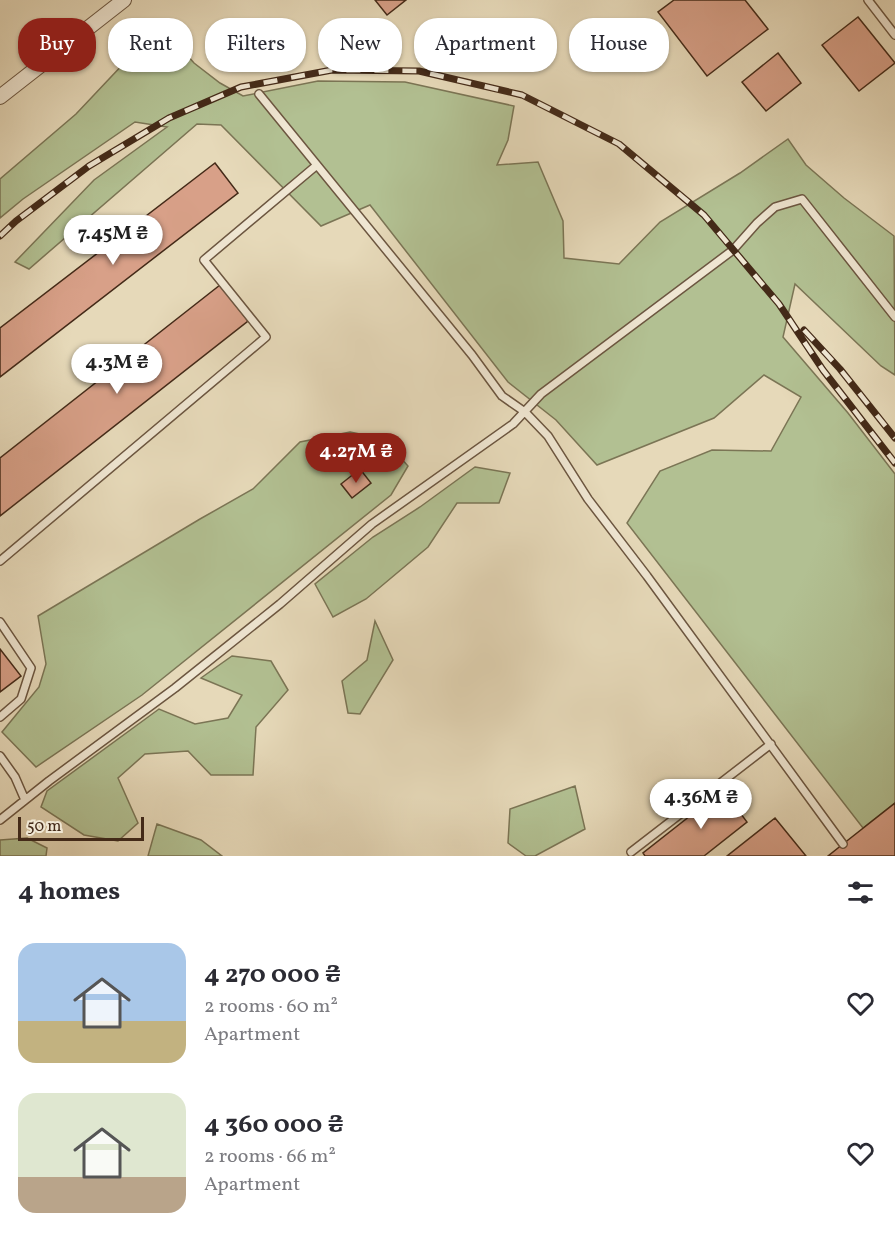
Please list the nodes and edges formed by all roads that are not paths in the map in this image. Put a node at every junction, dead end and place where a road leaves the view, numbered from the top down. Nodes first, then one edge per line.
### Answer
1 (124, 0) edge
2 (868, 0) edge
3 (895, 35) edge
4 (259, 94) dead end
5 (0, 98) edge
6 (316, 165) junction
7 (895, 317) edge
8 (525, 412) junction
9 (0, 561) edge
10 (0, 622) edge
11 (0, 717) edge
12 (771, 744) junction
13 (0, 756) edge
14 (25, 800) junction
15 (0, 820) edge
16 (843, 844) dead end
17 (631, 852) dead end

1 - 5 street
2 - 3 lane
4 - 6 lane
6 - 8 lane
6 - 9 lane
7 - 8 lane
8 - 12 lane
8 - 14 lane
10 - 11 lane
12 - 16 lane
12 - 17 lane
13 - 14 lane
14 - 15 lane

